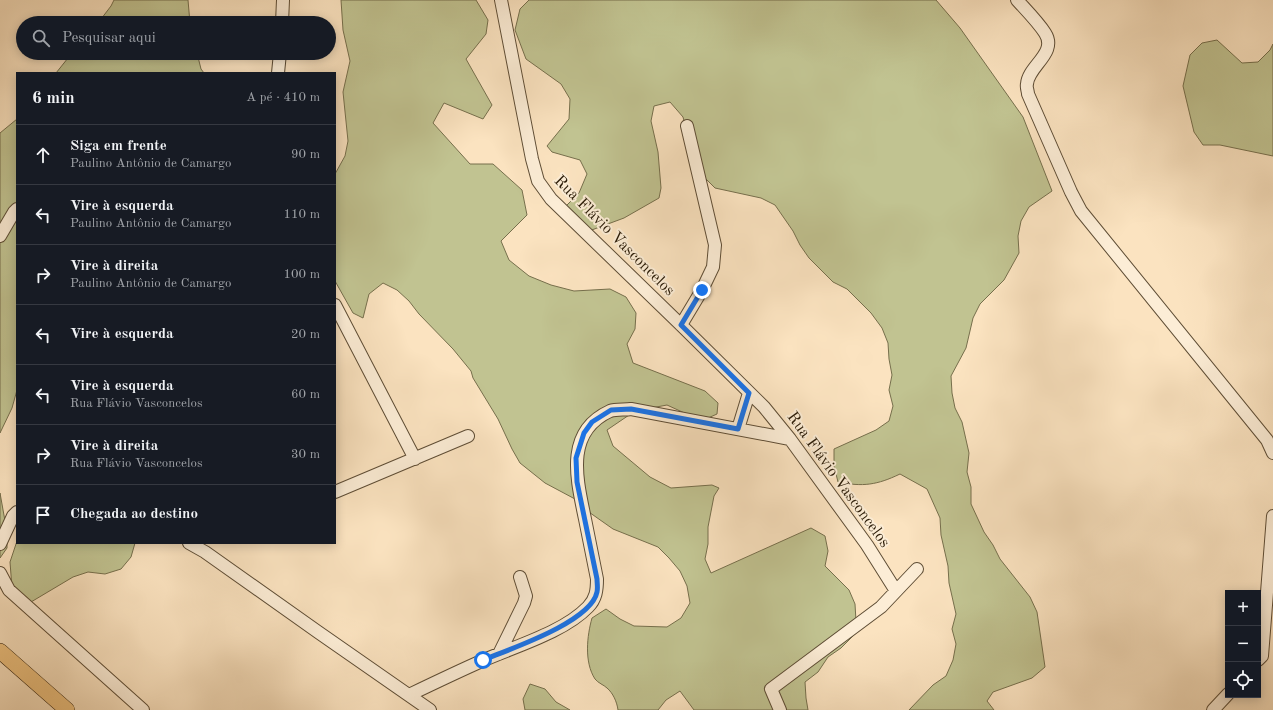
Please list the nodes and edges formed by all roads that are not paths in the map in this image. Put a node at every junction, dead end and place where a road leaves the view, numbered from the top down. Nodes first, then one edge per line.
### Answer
1 (283, 0) edge
2 (501, 0) edge
3 (1017, 0) edge
4 (282, 16) edge
5 (279, 60) edge
6 (278, 72) edge
7 (687, 126) dead end
8 (16, 210) edge
9 (0, 236) edge
10 (336, 307) edge
11 (681, 325) junction
12 (749, 393) junction
13 (738, 429) junction
14 (468, 436) dead end
15 (790, 439) junction
16 (1273, 453) edge
17 (415, 459) junction
18 (336, 492) edge
19 (16, 515) edge
20 (1273, 516) edge
21 (0, 544) edge
22 (191, 544) edge
23 (917, 568) dead end
24 (0, 574) edge
25 (520, 577) dead end
26 (896, 591) junction
27 (0, 651) edge
28 (499, 654) junction
29 (1261, 657) edge
30 (409, 695) junction
31 (1225, 697) edge
32 (67, 710) edge
33 (143, 710) edge
34 (430, 710) edge
35 (780, 710) edge
36 (1214, 710) edge

1 - 4 street
2 - 11 street, Rua Flávio Vasconcelos
3 - 16 street
5 - 6 street
7 - 11 street, Rua Flávio Vasconcelos
8 - 9 street
10 - 17 street
11 - 12 street, Rua Flávio Vasconcelos
12 - 13 street
12 - 15 street, Rua Flávio Vasconcelos
13 - 15 street
13 - 28 street
14 - 17 street
15 - 26 street, Rua Flávio Vasconcelos
17 - 18 street
19 - 21 street
20 - 29 street
22 - 30 street
23 - 26 street
24 - 33 street
25 - 28 street
26 - 35 street
27 - 32 main road
28 - 30 street
30 - 34 street
31 - 36 street

